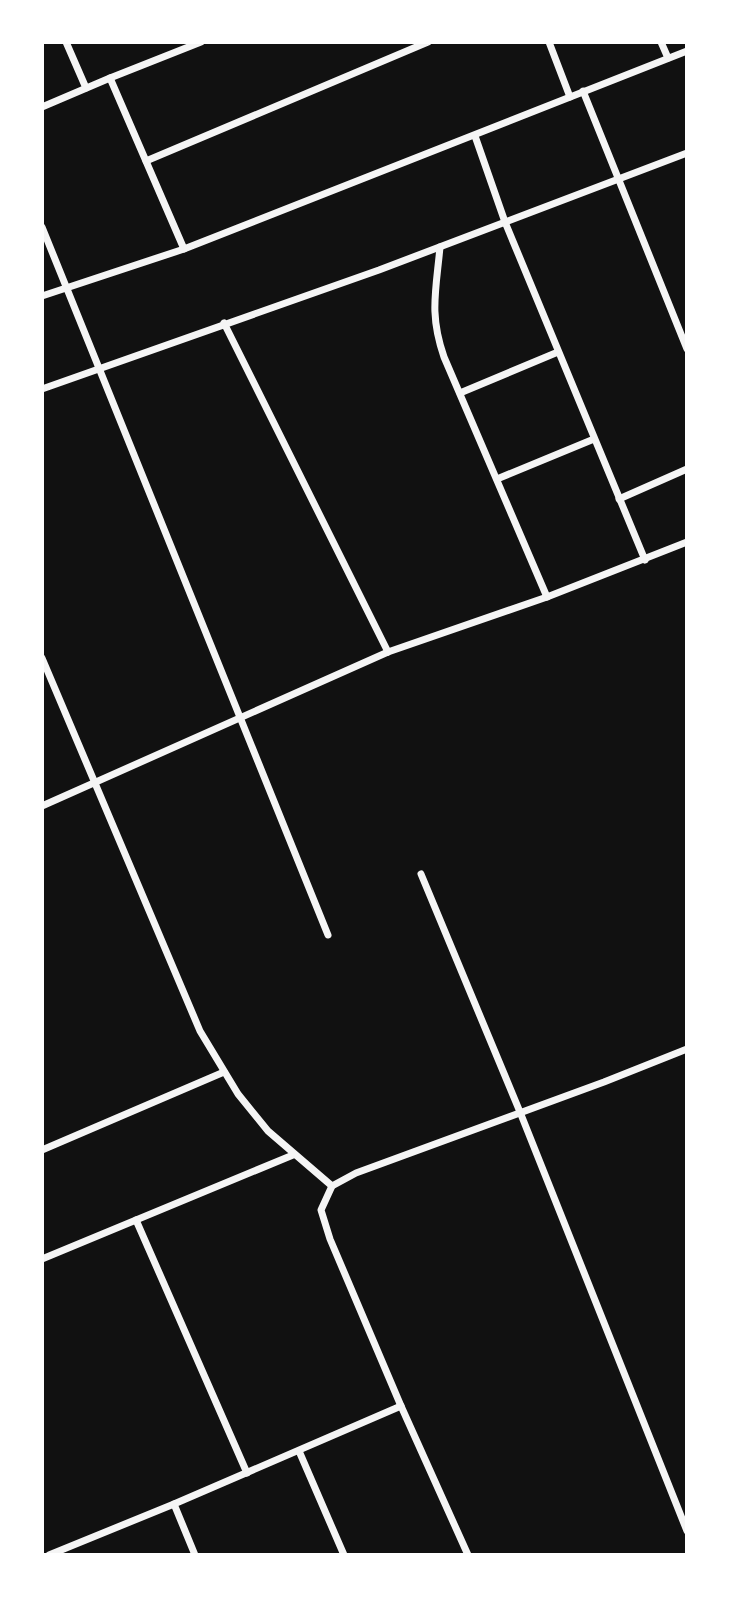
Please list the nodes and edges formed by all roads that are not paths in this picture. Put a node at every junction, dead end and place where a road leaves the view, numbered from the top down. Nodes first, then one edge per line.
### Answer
1 (66, 42) edge
2 (201, 42) edge
3 (428, 42) edge
4 (549, 42) edge
5 (661, 42) edge
6 (687, 51) edge
7 (668, 58) junction
8 (110, 78) junction
9 (86, 88) junction
10 (583, 92) junction
11 (570, 97) junction
12 (42, 107) edge
13 (475, 136) junction
14 (687, 153) edge
15 (146, 161) junction
16 (618, 180) junction
17 (505, 222) junction
18 (42, 227) edge
19 (440, 247) junction
20 (184, 249) junction
21 (67, 287) junction
22 (42, 296) edge
23 (224, 323) junction
24 (687, 349) edge
25 (558, 352) junction
26 (100, 368) junction
27 (42, 389) edge
28 (460, 393) junction
29 (594, 439) junction
30 (687, 469) edge
31 (497, 479) junction
32 (619, 499) junction
33 (687, 542) edge
34 (646, 560) junction
35 (547, 597) junction
36 (388, 652) junction
37 (42, 658) edge
38 (239, 717) junction
39 (94, 784) junction
40 (42, 806) edge
41 (421, 874) dead end
42 (328, 935) dead end
43 (687, 1049) edge
44 (224, 1072) junction
45 (520, 1112) junction
46 (42, 1150) edge
47 (293, 1155) junction
48 (332, 1186) junction
49 (136, 1220) junction
50 (42, 1259) edge
51 (401, 1406) junction
52 (299, 1451) junction
53 (247, 1473) junction
54 (174, 1504) junction
55 (687, 1531) edge
56 (49, 1555) edge
57 (195, 1555) edge
58 (344, 1555) edge
59 (468, 1555) edge

1 - 9 street
2 - 8 street
3 - 15 street
4 - 11 street
5 - 7 street
6 - 7 street
7 - 10 street
8 - 9 street
8 - 15 street
9 - 12 street
10 - 11 street
10 - 16 street
11 - 13 street
13 - 17 street
13 - 20 street
14 - 16 street
15 - 20 street
16 - 17 street
16 - 24 street
17 - 19 street
17 - 25 street
18 - 21 street
19 - 23 street
19 - 28 street
20 - 21 street
21 - 22 street
21 - 26 street
23 - 26 street
23 - 36 street
25 - 28 street
25 - 29 street
26 - 27 street
26 - 38 street
28 - 31 street
29 - 31 street
29 - 32 street
30 - 32 street
31 - 35 street
32 - 34 street
33 - 34 street
34 - 35 street
35 - 36 street
36 - 38 street
37 - 39 street
38 - 39 street
38 - 42 street
39 - 40 street
39 - 44 street
41 - 45 street
43 - 45 street
44 - 46 street
44 - 47 street
45 - 48 street
45 - 55 street
47 - 48 street
47 - 49 street
48 - 51 street
49 - 50 street
49 - 53 street
51 - 52 street
51 - 59 street
52 - 53 street
52 - 58 street
53 - 54 street
54 - 56 street
54 - 57 street

